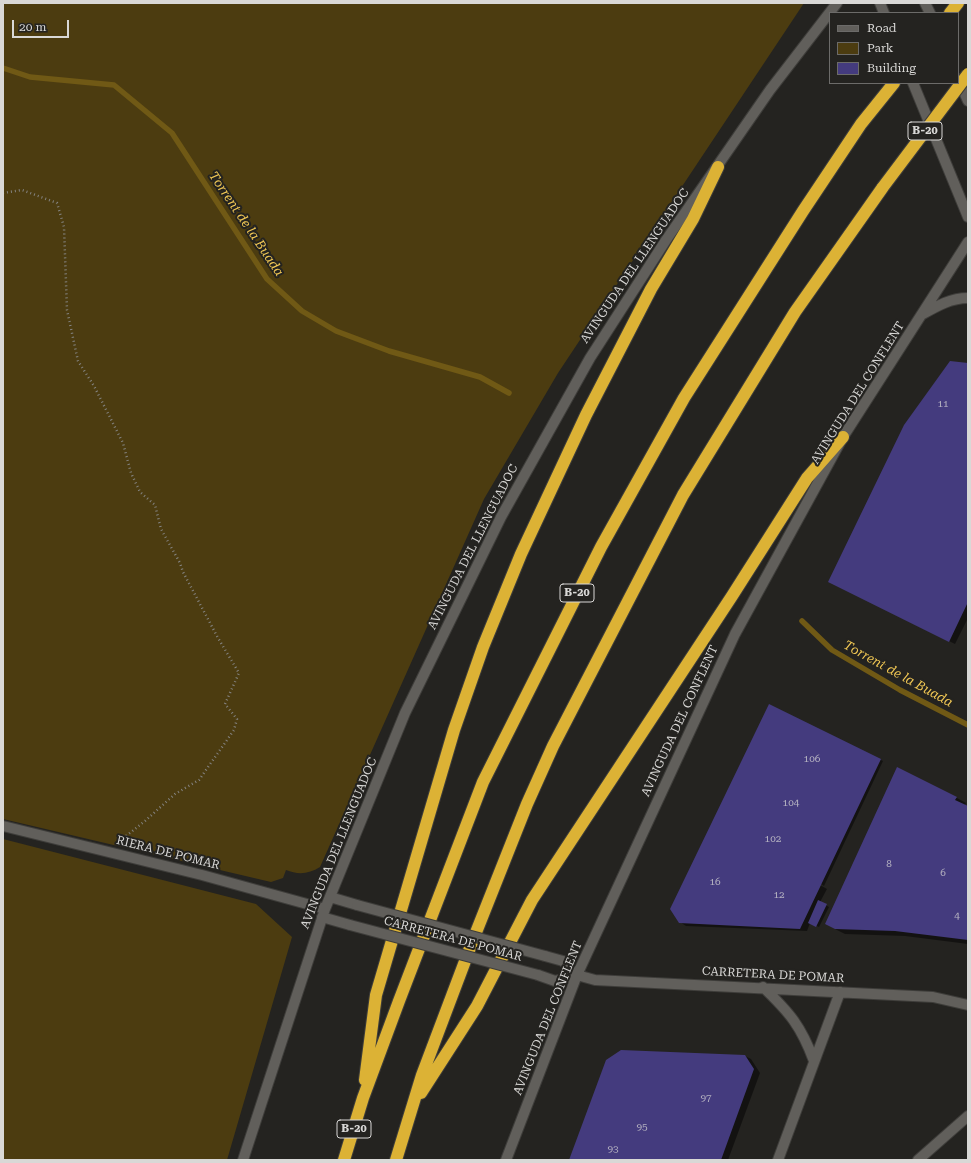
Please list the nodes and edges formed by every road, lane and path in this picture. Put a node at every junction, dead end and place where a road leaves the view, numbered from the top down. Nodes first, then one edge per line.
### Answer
1 (837, 3) edge
2 (925, 3) edge
3 (958, 3) edge
4 (830, 12) edge
5 (930, 12) edge
6 (951, 12) edge
7 (829, 13) edge
8 (968, 74) edge
9 (959, 80) edge
10 (893, 84) edge
11 (913, 84) edge
12 (968, 101) edge
13 (718, 167) junction
14 (3, 193) edge
15 (968, 217) edge
16 (968, 242) edge
17 (968, 298) edge
18 (921, 315) junction
19 (842, 437) junction
20 (3, 826) edge
21 (120, 855) junction
22 (330, 897) junction
23 (324, 913) junction
24 (577, 975) junction
25 (764, 987) junction
26 (840, 992) junction
27 (968, 1005) edge
28 (814, 1061) junction
29 (363, 1098) junction
30 (412, 1108) junction
31 (968, 1116) edge
32 (243, 1160) edge
33 (344, 1160) edge
34 (396, 1160) edge
35 (506, 1160) edge
36 (778, 1160) edge
37 (918, 1160) edge

1 - 4 street, AVINGUDA DEL LLENGUADOC
2 - 5 street
3 - 6 highway
7 - 13 street, AVINGUDA DEL LLENGUADOC
8 - 30 highway, B-20, bridge
9 - 12 street
10 - 29 highway, B-20
11 - 15 street
13 - 22 street, AVINGUDA DEL LLENGUADOC
13 - 29 highway
14 - 21 path
16 - 18 street, AVINGUDA DEL CONFLENT
17 - 18 street, AVINGUDA DEL CONFLENT
18 - 19 street, AVINGUDA DEL CONFLENT
19 - 24 street, AVINGUDA DEL CONFLENT
19 - 30 highway
20 - 21 street, RIERA DE POMAR
21 - 23 street, RIERA DE POMAR
22 - 23 street, AVINGUDA DEL LLENGUADOC
22 - 24 street, CARRETERA DE POMAR, bridge
23 - 24 street, CARRETERA DE POMAR, bridge
23 - 32 street, AVINGUDA DEL LLENGUADOC
24 - 25 street, CARRETERA DE POMAR
24 - 35 street, AVINGUDA DEL CONFLENT
25 - 26 street, CARRETERA DE POMAR
25 - 28 street
26 - 27 street, CARRETERA DE POMAR
26 - 28 street
28 - 36 street
29 - 33 highway, B-20
30 - 34 highway, B-20
31 - 37 street

